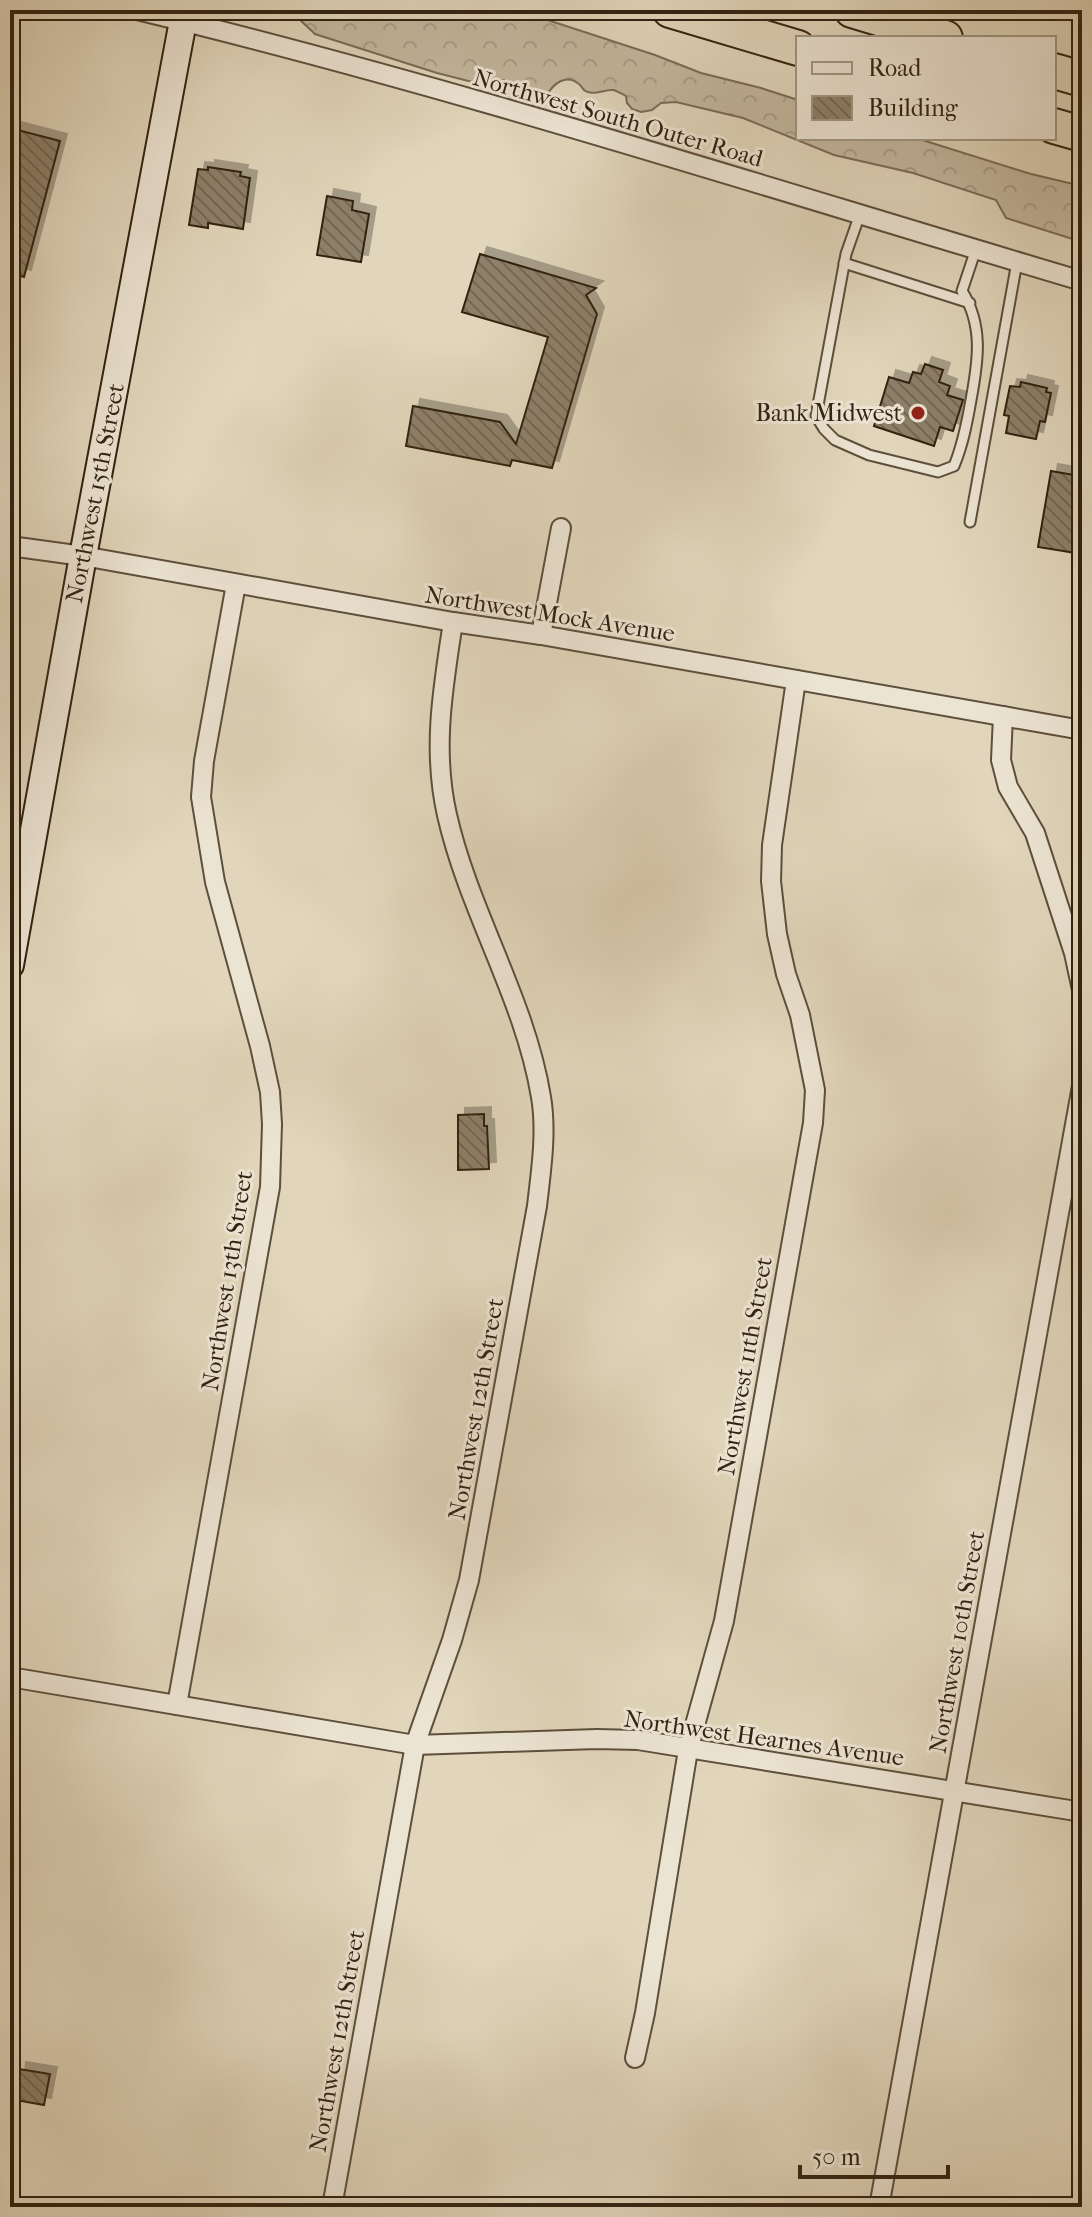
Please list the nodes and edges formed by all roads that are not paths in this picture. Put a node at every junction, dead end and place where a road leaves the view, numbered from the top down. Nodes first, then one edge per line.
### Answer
1 (137, 10) edge
2 (670, 10) edge
3 (852, 10) edge
4 (183, 21) junction
5 (938, 36) edge
6 (796, 47) edge
7 (1056, 72) edge
8 (1082, 79) edge
9 (1056, 127) edge
10 (1082, 134) edge
11 (860, 214) junction
12 (976, 249) junction
13 (1017, 262) junction
14 (844, 263) junction
15 (1082, 281) edge
16 (970, 303) junction
17 (970, 522) dead end
18 (561, 528) dead end
19 (10, 546) edge
20 (83, 556) junction
21 (236, 584) junction
22 (453, 622) junction
23 (541, 635) junction
24 (796, 680) junction
25 (1003, 716) junction
26 (1082, 730) edge
27 (10, 965) edge
28 (1082, 990) edge
29 (1082, 1086) edge
30 (10, 1677) edge
31 (177, 1705) junction
32 (415, 1745) junction
33 (688, 1750) junction
34 (954, 1791) junction
35 (1082, 1812) edge
36 (635, 2058) dead end
37 (332, 2207) edge
38 (879, 2207) edge

1 - 4 street, Northwest South Outer Road
2 - 6 highway
3 - 5 highway
4 - 11 street, Northwest South Outer Road
4 - 20 street, Northwest 15th Street
7 - 8 highway
9 - 10 highway
11 - 12 street, Northwest South Outer Road
11 - 14 lane
12 - 13 street, Northwest South Outer Road
12 - 16 lane
13 - 15 street, Northwest South Outer Road
13 - 17 lane
14 - 16 lane
14 - 16 lane
18 - 23 street
19 - 20 street, Northwest Mock Avenue
20 - 21 street, Northwest Mock Avenue
20 - 27 street, Northwest 15th Street
21 - 22 street, Northwest Mock Avenue
21 - 31 street, Northwest 13th Street
22 - 23 street, Northwest Mock Avenue
22 - 32 street, Northwest 12th Street
23 - 24 street, Northwest Mock Avenue
24 - 25 street, Northwest Mock Avenue
24 - 33 street, Northwest 11th Street
25 - 26 street, Northwest Mock Avenue
25 - 28 street
29 - 34 street, Northwest 10th Street
30 - 31 street, Northwest Hearnes Avenue
31 - 32 street, Northwest Hearnes Avenue
32 - 33 street, Northwest Hearnes Avenue
32 - 37 street, Northwest 12th Street
33 - 34 street, Northwest Hearnes Avenue
33 - 36 street, Northwest 11th Street
34 - 35 street, Northwest Hearnes Avenue
34 - 38 street, Northwest 10th Street

